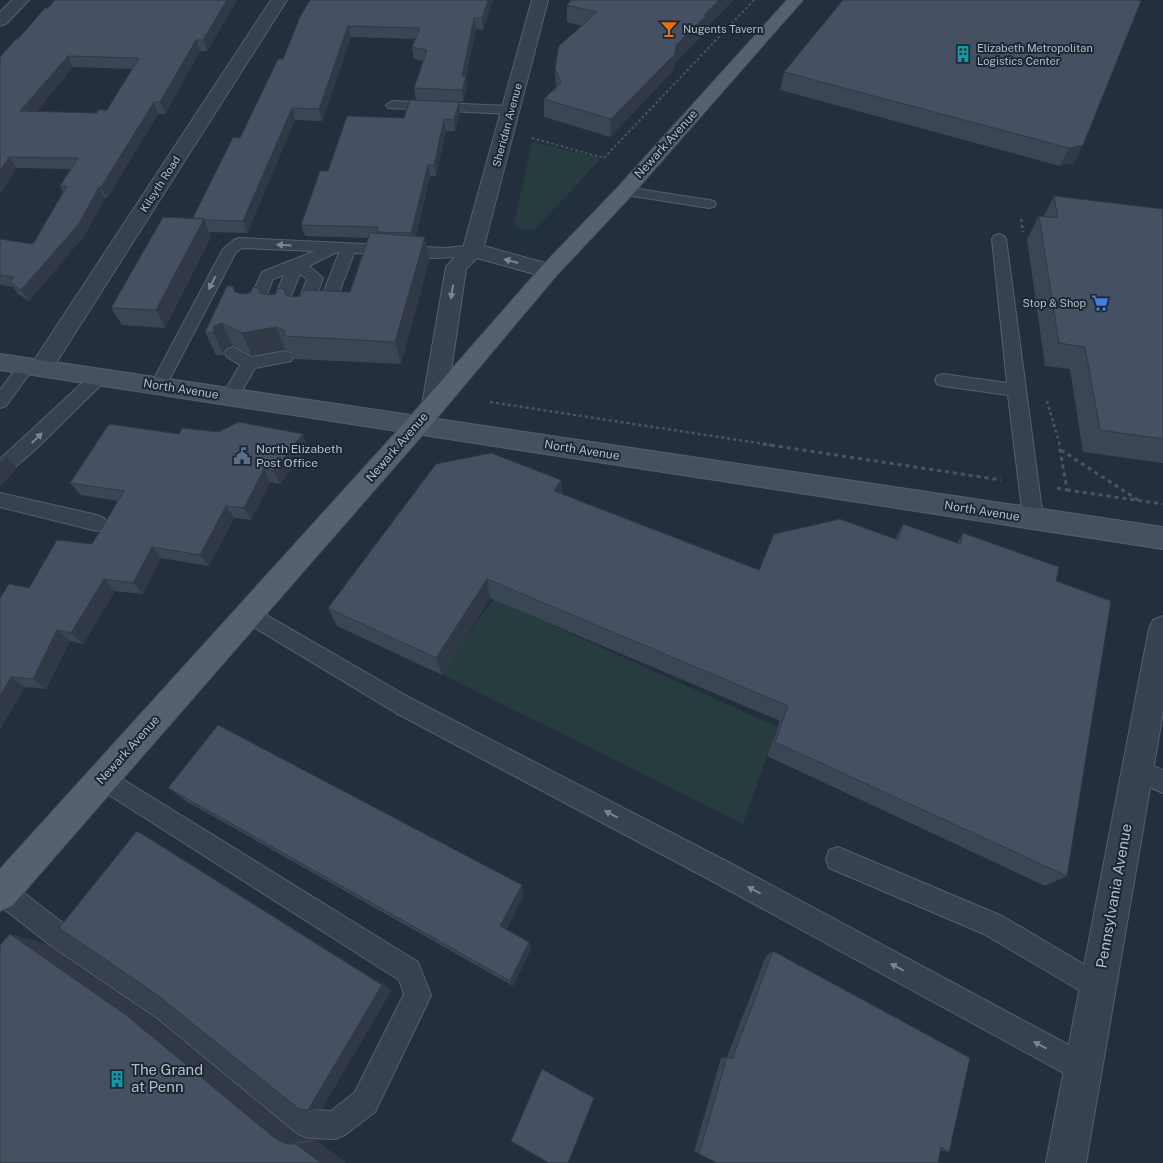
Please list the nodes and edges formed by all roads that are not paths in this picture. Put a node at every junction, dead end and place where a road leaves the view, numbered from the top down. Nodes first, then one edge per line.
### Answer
1 (21, 0) edge
2 (279, 0) edge
3 (540, 0) edge
4 (794, 0) edge
5 (0, 21) edge
6 (392, 105) dead end
7 (511, 110) junction
8 (625, 191) junction
9 (709, 204) dead end
10 (999, 239) dead end
11 (341, 248) junction
12 (473, 250) junction
13 (298, 265) junction
14 (549, 271) junction
15 (328, 301) edge
16 (257, 356) edge
17 (0, 362) edge
18 (34, 367) junction
19 (99, 377) junction
20 (943, 380) dead end
21 (158, 386) junction
22 (1016, 390) junction
23 (230, 397) junction
24 (0, 402) edge
25 (426, 415) junction
26 (0, 470) edge
27 (0, 500) edge
28 (1033, 518) junction
29 (96, 523) dead end
30 (1163, 538) edge
31 (249, 614) junction
32 (1163, 629) edge
33 (1159, 670) edge
34 (1150, 776) edge
35 (103, 778) junction
36 (838, 859) dead end
37 (1, 893) edge
38 (1098, 987) junction
39 (1083, 1068) junction
40 (1066, 1163) edge

1 - 5 street
2 - 18 street, Kilsyth Road
3 - 7 street, Sheridan Avenue
4 - 8 main road, Newark Avenue
6 - 7 lane
7 - 12 street, Sheridan Avenue
8 - 9 lane
8 - 14 main road, Newark Avenue
10 - 22 lane
11 - 12 lane
11 - 13 lane
11 - 15 lane
11 -> 21 lane
14 -> 12 street
12 -> 25 street, Sheridan Avenue
13 - 13 lane
14 - 25 main road, Newark Avenue
16 - 23 lane
17 - 18 main road, North Avenue
18 - 19 main road, North Avenue
18 - 24 lane
19 - 21 main road, North Avenue
26 -> 19 lane
20 - 22 lane
21 - 23 main road, North Avenue
22 - 28 lane
23 - 25 main road, North Avenue
25 - 28 main road, North Avenue
25 - 31 main road, Newark Avenue
27 - 29 lane
28 - 30 main road, North Avenue
31 - 35 main road, Newark Avenue
39 -> 31 lane
32 - 33 street, Pennsylvania Avenue
33 - 34 street, Pennsylvania Avenue
34 - 38 street, Pennsylvania Avenue
35 - 37 main road, Newark Avenue
35 - 37 lane
36 - 38 lane
38 - 39 street, Pennsylvania Avenue
39 - 40 street, Pennsylvania Avenue

